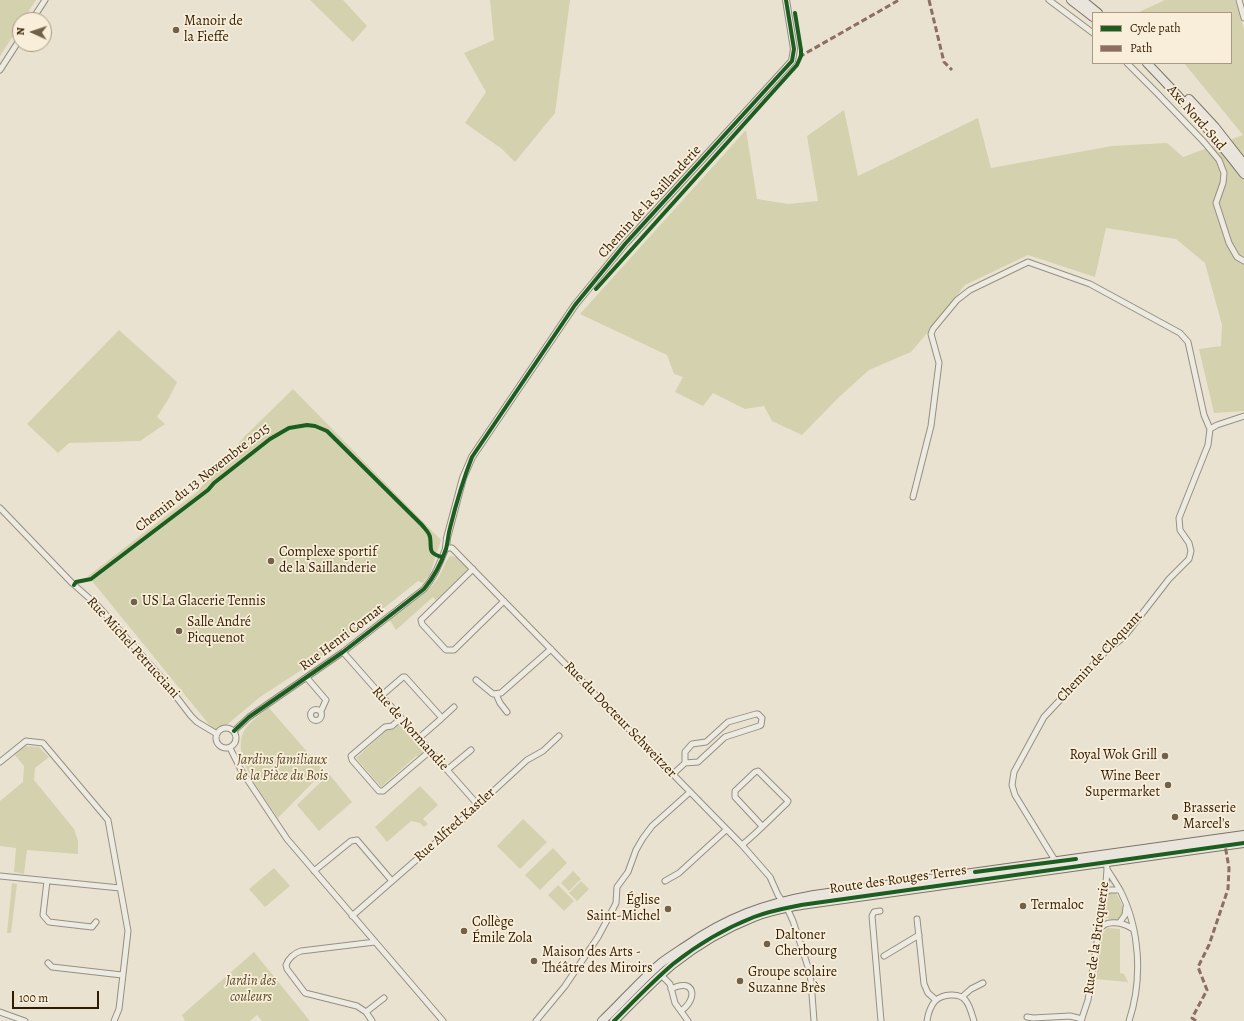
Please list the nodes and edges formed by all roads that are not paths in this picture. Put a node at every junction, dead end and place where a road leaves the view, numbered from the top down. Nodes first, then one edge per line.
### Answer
1 (45, 0) edge
2 (786, 0) edge
3 (1049, 0) edge
4 (1071, 0) edge
5 (1082, 0) edge
6 (1239, 0) edge
7 (37, 12) edge
8 (1097, 12) edge
9 (1092, 16) edge
10 (1244, 18) edge
11 (1092, 32) edge
12 (12, 51) edge
13 (1128, 64) edge
14 (1147, 64) edge
15 (1155, 64) edge
16 (0, 70) edge
17 (1244, 164) edge
18 (1244, 174) edge
19 (1244, 261) edge
20 (1244, 416) edge
21 (1210, 429) junction
22 (913, 497) dead end
23 (0, 508) edge
24 (446, 548) junction
25 (473, 569) junction
26 (504, 601) junction
27 (552, 649) junction
28 (343, 652) junction
29 (307, 678) junction
30 (476, 680) dead end
31 (496, 694) junction
32 (381, 696) junction
33 (454, 707) dead end
34 (321, 711) dead end
35 (507, 712) dead end
36 (401, 718) junction
37 (442, 718) junction
38 (234, 731) junction
39 (217, 734) junction
40 (559, 736) dead end
41 (419, 738) junction
42 (230, 748) junction
43 (430, 750) junction
44 (471, 750) dead end
45 (0, 762) edge
46 (685, 763) junction
47 (447, 770) junction
48 (673, 774) junction
49 (690, 792) junction
50 (478, 805) junction
51 (762, 826) junction
52 (726, 830) junction
53 (1244, 835) edge
54 (1244, 843) edge
55 (742, 845) junction
56 (1056, 862) junction
57 (1106, 862) junction
58 (314, 871) junction
59 (0, 876) edge
60 (47, 881) junction
61 (392, 881) junction
62 (665, 881) dead end
63 (120, 888) junction
64 (1120, 890) junction
65 (1104, 894) junction
66 (785, 904) junction
67 (1126, 906) junction
68 (880, 911) dead end
69 (1101, 913) junction
70 (352, 916) junction
71 (917, 919) dead end
72 (96, 922) dead end
73 (1120, 922) junction
74 (1111, 923) junction
75 (1133, 929) junction
76 (1099, 930) junction
77 (919, 935) junction
78 (374, 942) junction
79 (884, 956) dead end
80 (48, 963) dead end
81 (122, 975) junction
82 (661, 975) junction
83 (983, 983) dead end
84 (671, 989) junction
85 (962, 997) junction
86 (384, 998) dead end
87 (936, 1000) junction
88 (681, 1011) junction
89 (0, 1012) edge
90 (366, 1012) junction
91 (1027, 1017) dead end
92 (1082, 1020) edge
93 (25, 1021) edge
94 (114, 1021) edge
95 (372, 1021) edge
96 (443, 1021) edge
97 (536, 1021) edge
98 (602, 1021) edge
99 (614, 1021) edge
100 (688, 1021) edge
101 (814, 1021) edge
102 (881, 1021) edge
103 (927, 1021) edge
104 (974, 1021) edge
105 (1129, 1021) edge

1 - 7 street
2 - 24 street, Chemin de la Saillanderie
3 - 11 street
4 - 9 main road
5 - 8 main road
6 - 10 street
12 - 16 street
13 - 19 street
14 - 18 main road, Axe Nord-Sud
15 - 17 main road, Axe Nord-Sud
20 - 21 street
21 - 22 street
21 - 56 street, Chemin de Cloquant
23 - 39 street, Rue Michel Petrucciani
24 - 25 street, Rue du Docteur Schweitzer
24 - 28 street, Rue Henri Cornat
25 - 26 street, Rue du Docteur Schweitzer
25 - 26 street
26 - 27 street, Rue du Docteur Schweitzer
27 - 31 street
27 - 48 street, Rue du Docteur Schweitzer
28 - 29 street, Rue Henri Cornat
28 - 32 street, Rue de Normandie
29 - 34 street
29 - 38 street, Rue Henri Cornat
30 - 31 street
31 - 35 street
32 - 36 street, Rue de Normandie
32 - 37 street
33 - 37 street
36 - 41 street, Rue de Normandie
36 - 43 street
37 - 41 street
38 - 39 street
38 - 42 street
39 - 42 street
40 - 50 street, Rue Alfred Kastler
41 - 43 street, Rue de Normandie
42 - 58 street
43 - 47 street, Rue de Normandie
44 - 47 street
45 - 63 street
46 - 46 street
46 - 48 street
47 - 50 street, Rue de Normandie
48 - 49 street, Rue du Docteur Schweitzer
49 - 52 street, Rue du Docteur Schweitzer
49 - 97 street
50 - 61 street, Rue Alfred Kastler
51 - 51 street
51 - 55 street
52 - 55 street, Rue du Docteur Schweitzer
52 - 62 street
53 - 57 main road, Route des Rouges Terres
54 - 57 main road, Route des Rouges Terres
55 - 66 street, Rue du Docteur Schweitzer
56 - 57 main road, Route des Rouges Terres
56 - 66 main road, Route des Rouges Terres
57 - 64 street
57 - 65 street, Rue de la Bricquerie
57 - 66 main road, Route des Rouges Terres
58 - 61 street
58 - 70 street
59 - 60 street
60 - 63 street
60 - 72 street
61 - 70 street, Rue Alfred Kastler
63 - 81 street
64 - 65 street
64 - 67 street
65 - 69 street, Rue de la Bricquerie
66 - 82 main road, Route des Rouges Terres
66 - 98 main road, Route des Rouges Terres
66 - 101 street, Rue du Docteur Schweitzer
67 - 73 street
67 - 75 street
68 - 102 street
69 - 74 street
69 - 76 street, Rue de la Bricquerie
70 - 78 street
71 - 77 street
73 - 74 street
73 - 75 street
74 - 76 street
75 - 105 street
76 - 92 street, Rue de la Bricquerie
77 - 79 street
77 - 87 street
78 - 90 street
78 - 96 street
80 - 81 street
81 - 94 street
82 - 84 street
82 - 99 main road, Route des Rouges Terres
83 - 85 street
84 - 88 street
84 - 88 street
85 - 87 street
85 - 104 street
86 - 90 street
87 - 103 street
88 - 100 street
89 - 93 street
90 - 95 street
91 - 92 street

